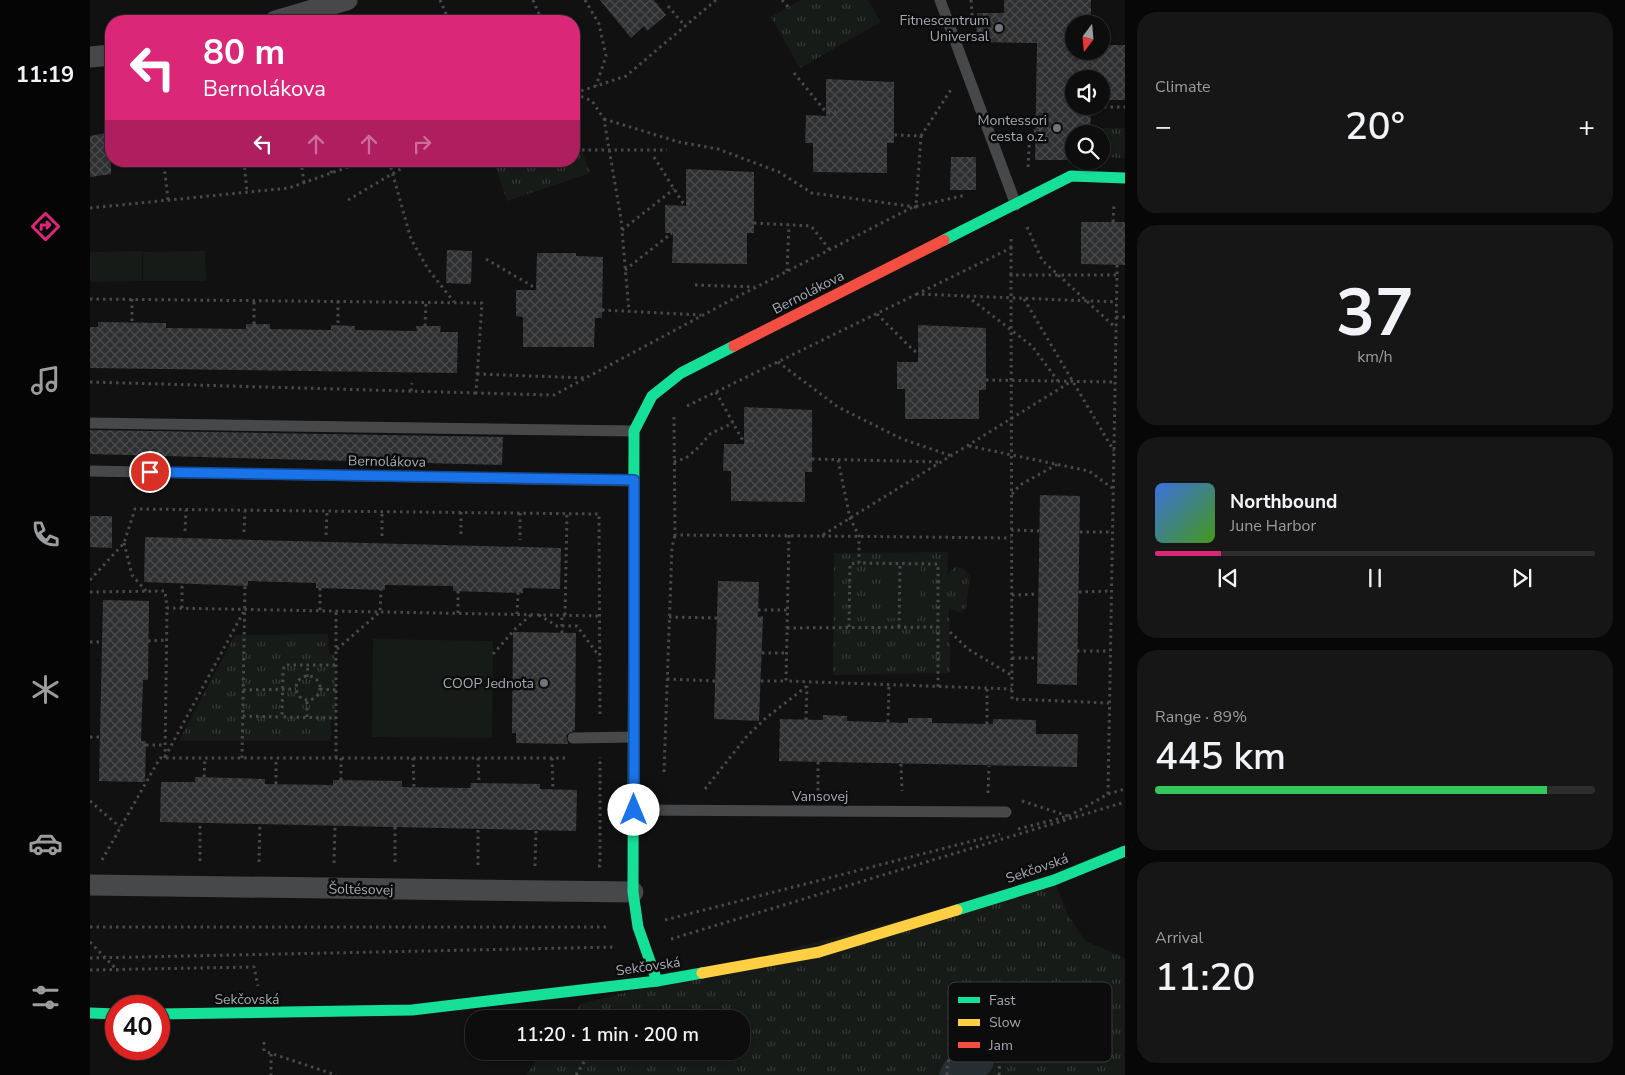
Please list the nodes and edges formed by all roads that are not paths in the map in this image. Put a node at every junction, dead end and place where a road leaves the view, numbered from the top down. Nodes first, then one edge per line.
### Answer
1 (347, 0) edge
2 (940, 0) edge
3 (296, 15) edge
4 (105, 56) edge
5 (90, 57) edge
6 (1125, 178) edge
7 (1016, 204) junction
8 (90, 423) edge
9 (634, 431) junction
10 (90, 471) edge
11 (634, 480) junction
12 (634, 737) junction
13 (572, 738) dead end
14 (634, 810) junction
15 (1006, 812) dead end
16 (1125, 852) edge
17 (90, 885) edge
18 (632, 892) junction
19 (657, 981) junction
20 (90, 1013) edge
21 (105, 1014) edge
22 (170, 1014) edge

1 - 3 street
2 - 7 lane
4 - 5 street
6 - 7 street, Bernolákova
7 - 9 street, Bernolákova
8 - 9 lane
9 - 11 street, Bernolákova
10 - 11 lane, Bernolákova
11 - 12 street
12 - 13 lane
12 - 14 street
14 - 15 lane, Vansovej
14 - 18 street
16 - 19 street, Sekčovská
17 - 18 street, Šoltésovej
18 - 19 street
19 - 22 street, Sekčovská
20 - 21 street

